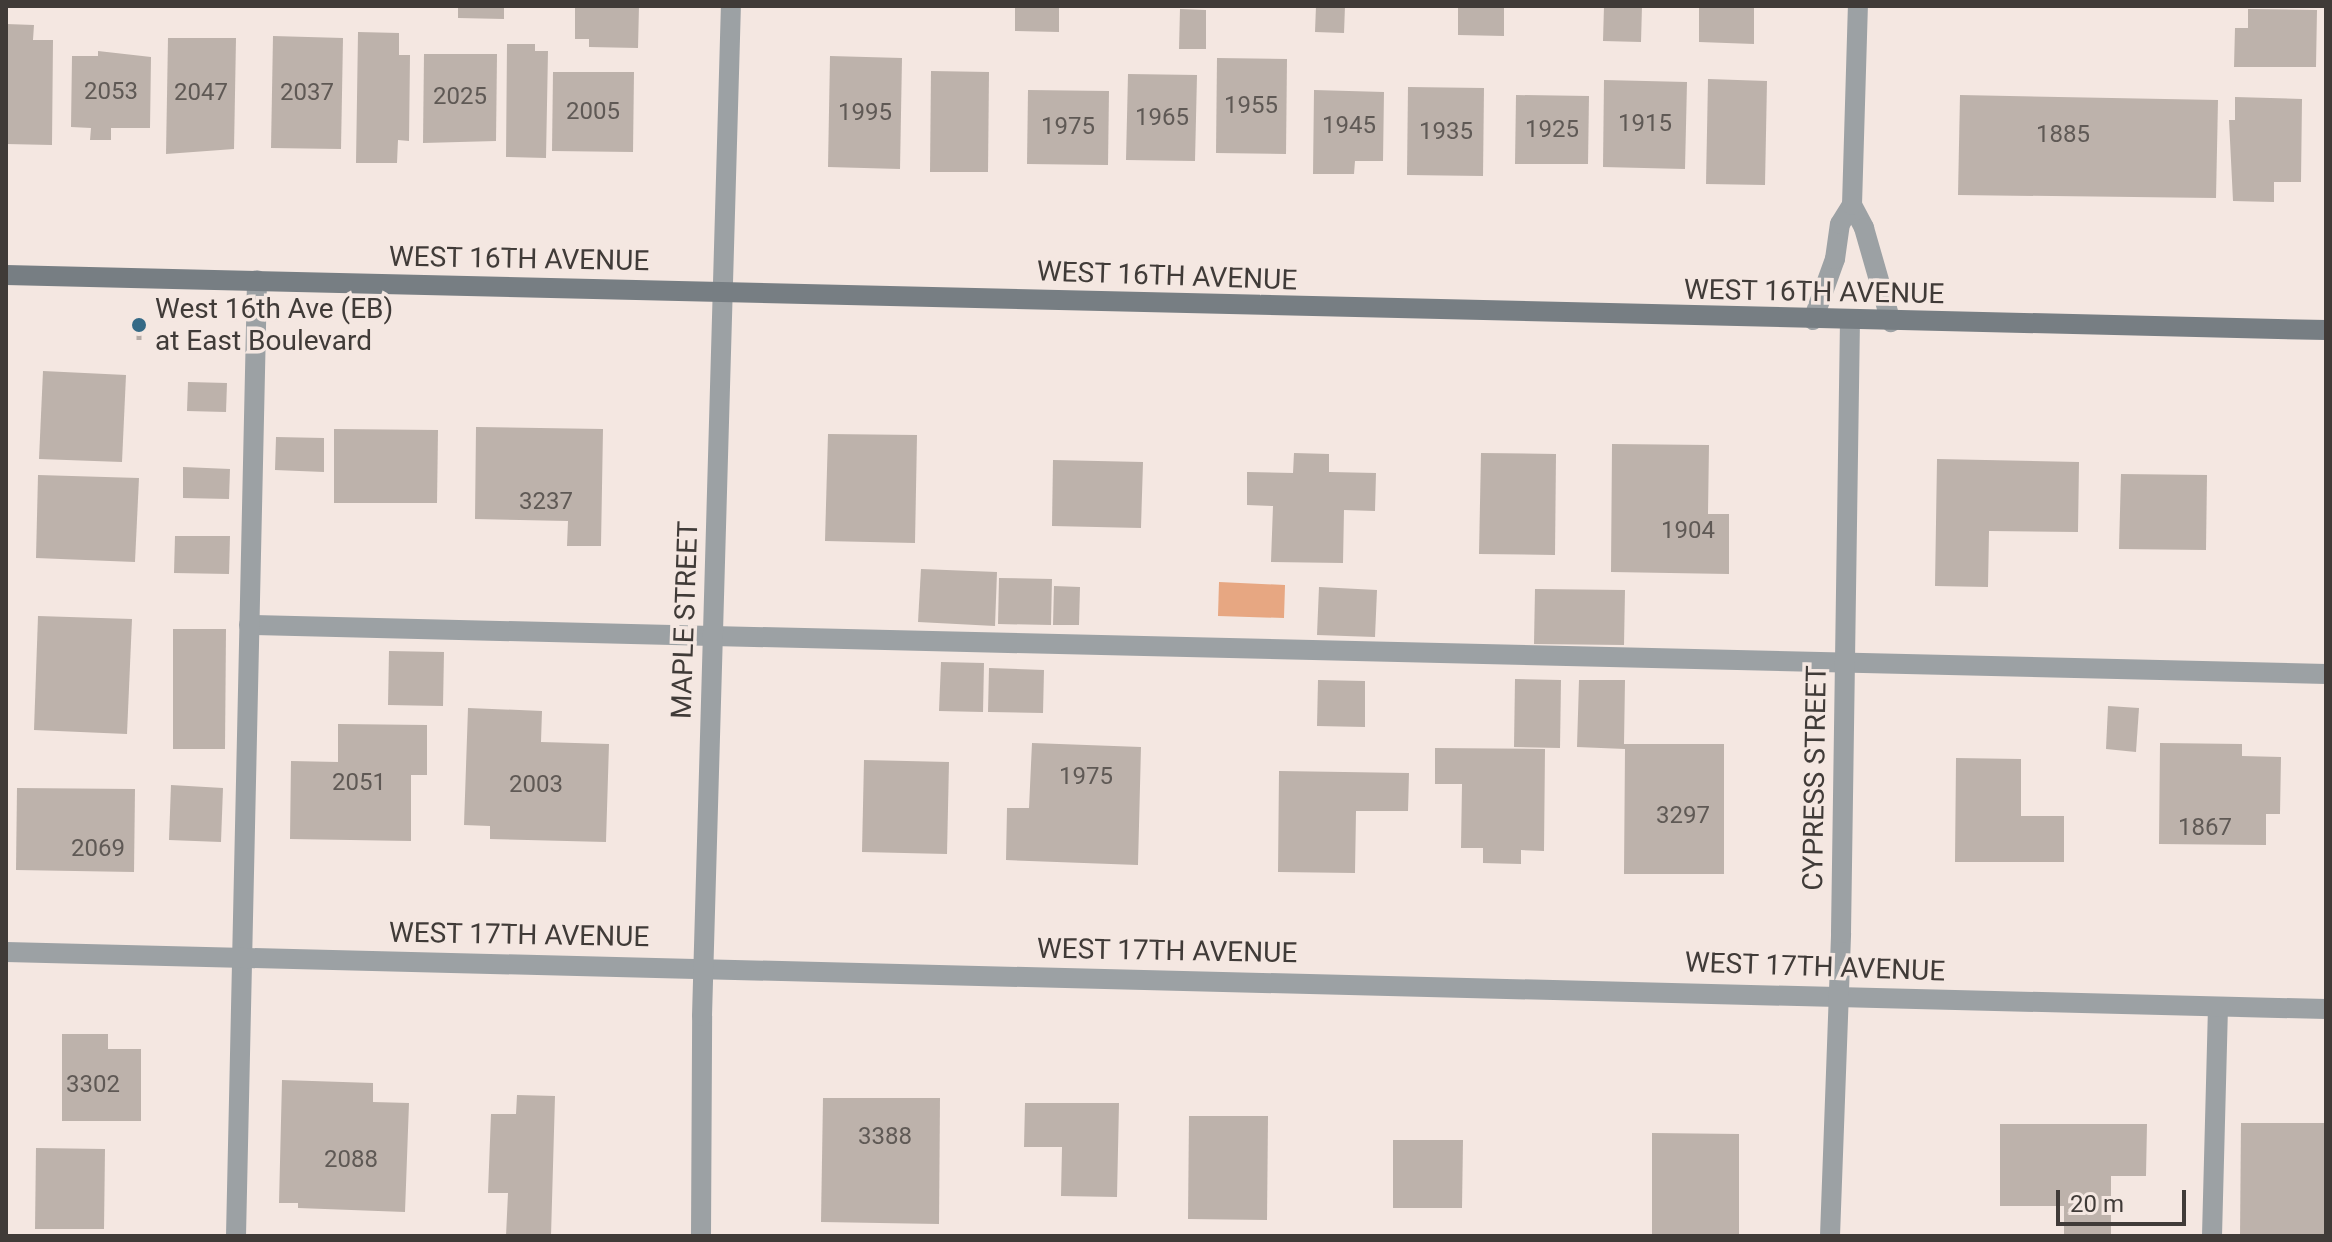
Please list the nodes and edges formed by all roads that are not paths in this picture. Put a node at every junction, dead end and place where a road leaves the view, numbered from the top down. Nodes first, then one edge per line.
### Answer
1 (731, 6) edge
2 (1858, 6) edge
3 (1852, 205) junction
4 (6, 275) edge
5 (257, 280) junction
6 (723, 292) junction
7 (1813, 320) junction
8 (1850, 321) junction
9 (1891, 322) junction
10 (2326, 330) edge
11 (249, 625) junction
12 (712, 634) junction
13 (1845, 662) junction
14 (2326, 674) edge
15 (6, 952) edge
16 (241, 959) junction
17 (703, 967) junction
18 (1839, 995) junction
19 (2218, 1007) junction
20 (2326, 1009) edge
21 (236, 1236) edge
22 (701, 1236) edge
23 (1830, 1236) edge
24 (2212, 1236) edge

1 - 6 street, MAPLE STREET
2 - 3 street
3 - 7 street
3 - 9 street
4 - 5 main road, WEST 16TH AVENUE
5 - 6 main road, WEST 16TH AVENUE
5 - 11 street
6 - 7 main road, WEST 16TH AVENUE
6 - 12 street, MAPLE STREET
7 - 8 main road, WEST 16TH AVENUE
8 - 9 main road, WEST 16TH AVENUE
8 - 13 street, CYPRESS STREET
9 - 10 main road, WEST 16TH AVENUE
11 - 12 street
11 - 16 street
12 - 13 street
12 - 17 street, MAPLE STREET
13 - 14 street
13 - 18 street, CYPRESS STREET
15 - 16 street, WEST 17TH AVENUE
16 - 17 street, WEST 17TH AVENUE
16 - 21 street
17 - 18 street, WEST 17TH AVENUE
17 - 22 street, MAPLE STREET
18 - 19 street, WEST 17TH AVENUE
18 - 23 street, CYPRESS STREET
19 - 20 street, WEST 17TH AVENUE
19 - 24 street

